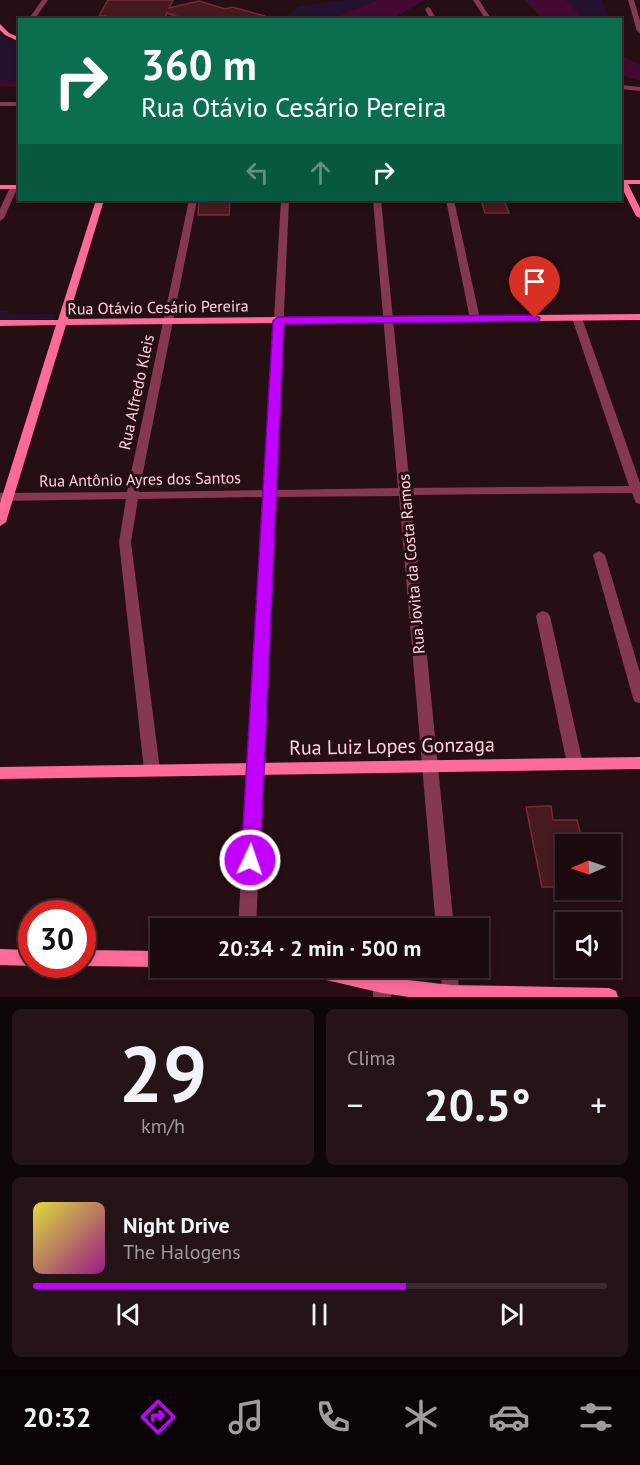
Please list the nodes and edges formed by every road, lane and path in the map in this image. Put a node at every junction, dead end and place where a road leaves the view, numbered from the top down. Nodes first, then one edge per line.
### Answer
1 (45, 0) edge
2 (476, 0) edge
3 (631, 0) edge
4 (428, 9) dead end
5 (32, 18) edge
6 (433, 18) edge
7 (488, 18) edge
8 (1, 28) edge
9 (640, 31) edge
10 (18, 36) edge
11 (622, 87) edge
12 (640, 89) edge
13 (0, 104) edge
14 (18, 104) edge
15 (622, 182) edge
16 (640, 182) edge
17 (0, 187) edge
18 (17, 187) edge
19 (100, 201) edge
20 (193, 201) edge
21 (285, 201) edge
22 (377, 201) edge
23 (450, 201) edge
24 (640, 216) edge
25 (0, 218) edge
26 (640, 317) edge
27 (577, 318) junction
28 (388, 319) junction
29 (475, 319) junction
30 (278, 321) junction
31 (168, 322) junction
32 (63, 323) junction
33 (0, 324) edge
34 (405, 492) junction
35 (639, 493) edge
36 (269, 494) junction
37 (132, 496) junction
38 (4, 497) edge
39 (0, 522) edge
40 (599, 555) dead end
41 (543, 616) dead end
42 (640, 698) edge
43 (640, 763) edge
44 (575, 764) junction
45 (430, 766) junction
46 (255, 769) junction
47 (152, 770) junction
48 (0, 773) edge
49 (248, 918) edge
50 (444, 918) edge
51 (0, 957) edge
52 (18, 958) edge
53 (96, 958) edge
54 (150, 959) edge
55 (341, 978) edge
56 (450, 978) edge
57 (382, 991) edge
58 (451, 994) junction
59 (609, 997) edge

1 - 5 street
2 - 7 street
3 - 9 street
4 - 6 street
8 - 10 main road
11 - 12 street
13 - 14 street
15 - 16 main road
15 - 24 main road
17 - 18 main road
18 - 25 street
19 - 32 main road
20 - 31 street, Rua Alfredo Kleis
21 - 30 street
22 - 28 street, Rua Jovita da Costa Ramos
23 - 29 street
26 - 27 main road, Rua Otávio Cesário Pereira
27 - 29 main road, Rua Otávio Cesário Pereira
27 - 35 street
28 - 29 main road, Rua Otávio Cesário Pereira
28 - 30 main road, Rua Otávio Cesário Pereira
28 - 34 street, Rua Jovita da Costa Ramos
30 - 31 main road, Rua Otávio Cesário Pereira
30 - 36 street
31 - 32 main road, Rua Otávio Cesário Pereira
31 - 37 street, Rua Alfredo Kleis
32 - 33 main road, Rua Otávio Cesário Pereira
32 - 38 main road
34 - 35 street, Rua Antônio Ayres dos Santos
34 - 36 street, Rua Antônio Ayres dos Santos
34 - 45 street, Rua Jovita da Costa Ramos
36 - 37 street, Rua Antônio Ayres dos Santos
36 - 46 street
37 - 38 street, Rua Antônio Ayres dos Santos
37 - 47 street, Rua Alfredo Kleis
38 - 39 main road
40 - 42 street
41 - 44 street
43 - 44 main road, Rua Luiz Lopes Gonzaga
44 - 45 main road, Rua Luiz Lopes Gonzaga
45 - 46 main road, Rua Luiz Lopes Gonzaga
45 - 50 street, Rua Jovita da Costa Ramos
46 - 47 main road, Rua Luiz Lopes Gonzaga
46 - 49 street
47 - 48 main road, Rua Luiz Lopes Gonzaga
51 - 52 main road
53 - 54 main road
55 - 57 main road
56 - 58 street
57 - 58 main road
58 - 59 main road

